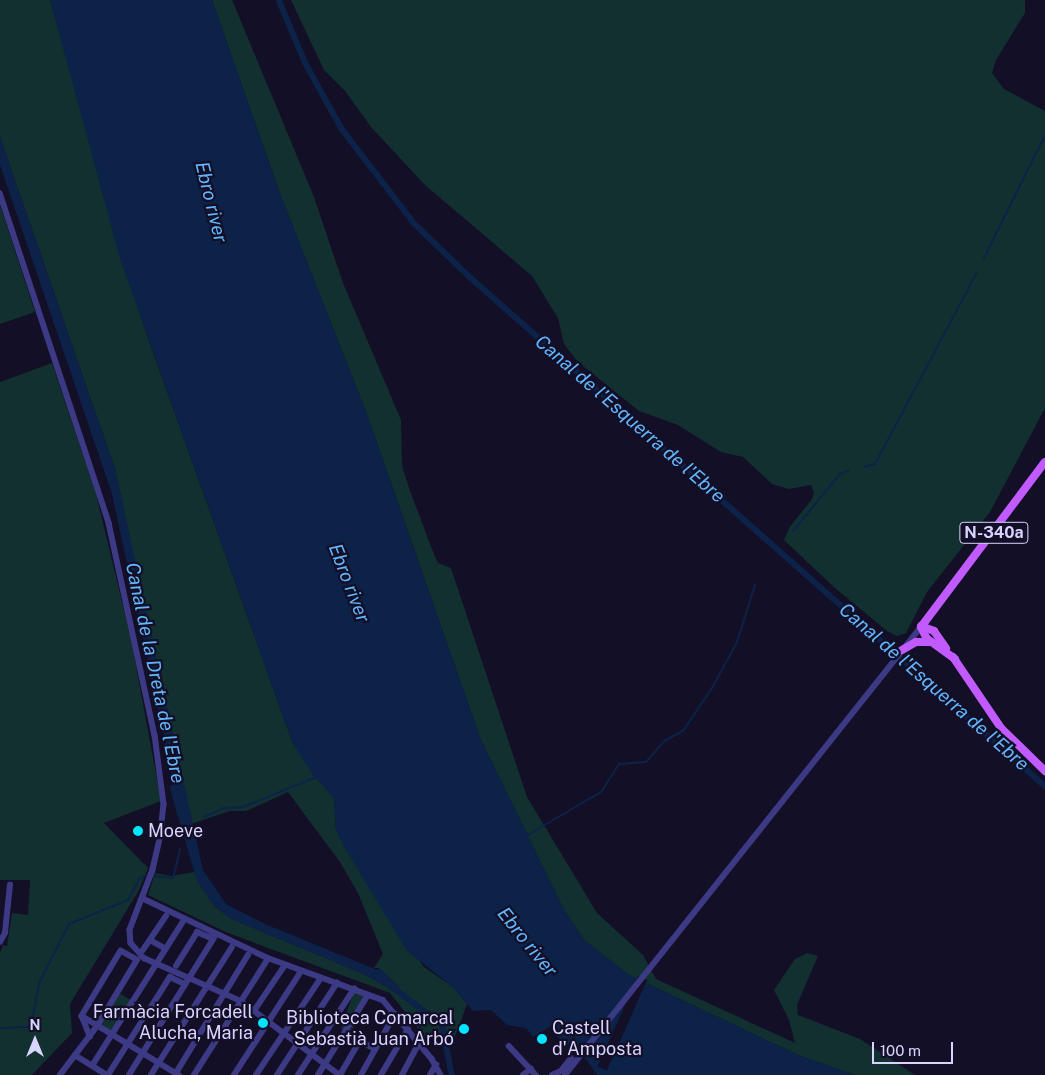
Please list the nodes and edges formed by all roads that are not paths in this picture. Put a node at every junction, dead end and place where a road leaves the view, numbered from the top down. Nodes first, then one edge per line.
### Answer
1 (0, 193) edge
2 (1045, 462) edge
3 (940, 602) junction
4 (921, 626) junction
5 (935, 631) junction
6 (926, 641) junction
7 (901, 650) junction
8 (955, 660) junction
9 (1045, 771) edge
10 (10, 885) dead end
11 (142, 898) junction
12 (166, 916) dead end
13 (184, 920) junction
14 (214, 936) junction
15 (150, 940) junction
16 (0, 941) edge
17 (232, 947) dead end
18 (166, 949) junction
19 (143, 950) dead end
20 (248, 955) dead end
21 (266, 962) dead end
22 (156, 964) junction
23 (176, 966) dead end
24 (283, 968) dead end
25 (300, 974) dead end
26 (190, 977) junction
27 (319, 980) dead end
28 (337, 983) junction
29 (185, 984) junction
30 (208, 984) junction
31 (354, 989) junction
32 (225, 992) junction
33 (368, 995) junction
34 (241, 1000) junction
35 (254, 1011) junction
36 (395, 1014) junction
37 (82, 1016) junction
38 (268, 1022) junction
39 (98, 1026) junction
40 (408, 1029) junction
41 (345, 1033) junction
42 (112, 1034) junction
43 (284, 1034) junction
44 (90, 1036) junction
45 (360, 1041) junction
46 (298, 1043) junction
47 (419, 1043) junction
48 (128, 1044) junction
49 (509, 1046) dead end
50 (375, 1049) junction
51 (143, 1053) junction
52 (311, 1054) junction
53 (75, 1055) junction
54 (575, 1058) junction
55 (159, 1063) junction
56 (325, 1064) junction
57 (436, 1065) junction
58 (92, 1066) junction
59 (531, 1069) junction
60 (258, 1073) edge
61 (104, 1074) edge
62 (178, 1074) edge
63 (60, 1075) edge
64 (129, 1075) edge
65 (151, 1075) edge
66 (194, 1075) edge
67 (234, 1075) edge
68 (265, 1075) edge
69 (277, 1075) edge
70 (298, 1075) edge
71 (318, 1075) edge
72 (340, 1075) edge
73 (361, 1075) edge
74 (381, 1075) edge
75 (402, 1075) edge
76 (430, 1075) edge
77 (441, 1075) edge
78 (523, 1075) edge
79 (536, 1075) edge
80 (552, 1075) edge
81 (565, 1075) edge

1 - 11 street
2 - 3 main road, N-340a
3 - 4 main road, N-340a
3 - 5 main road
4 - 5 main road
4 - 6 main road
4 - 7 street, N-340a
5 - 6 main road
5 - 8 main road
6 - 7 main road
6 - 8 main road
7 - 54 street, N-340a
8 - 9 main road
10 - 16 street
11 - 13 street
11 - 22 street
12 - 15 street
13 - 14 street
13 - 18 street
14 - 23 street
14 - 26 street
14 - 28 street
15 - 18 street
15 - 19 street
17 - 30 street
18 - 22 street
20 - 32 street
21 - 34 street
22 - 26 street
22 - 42 street
24 - 35 street
25 - 38 street
26 - 29 street
26 - 30 street
27 - 43 street
28 - 31 street
28 - 46 street
29 - 48 street
29 - 51 street
30 - 32 street
30 - 55 street
31 - 33 street
31 - 52 street
32 - 34 street
32 - 62 street
33 - 36 street
33 - 41 street
34 - 35 street
34 - 66 street
35 - 38 street
36 - 40 street
36 - 50 street
37 - 39 street
37 - 39 street
37 - 44 street
38 - 43 street
38 - 67 street
39 - 42 street
39 - 44 street
40 - 47 street
40 - 74 street
41 - 45 street
41 - 56 street
42 - 48 street
42 - 58 street
43 - 46 street
43 - 60 street
44 - 53 street
45 - 50 street
45 - 72 street
46 - 52 street
46 - 69 street
47 - 57 street
47 - 75 street
48 - 51 street
48 - 61 street
49 - 59 street
50 - 73 street
51 - 55 street
51 - 64 street
52 - 56 street
52 - 70 street
53 - 58 street
53 - 63 street
54 - 80 street
54 - 81 street, N-340a
55 - 62 street
55 - 65 street
56 - 71 street
56 - 72 street
57 - 76 street
57 - 77 street
58 - 61 street
59 - 78 street
59 - 79 street
60 - 68 street

